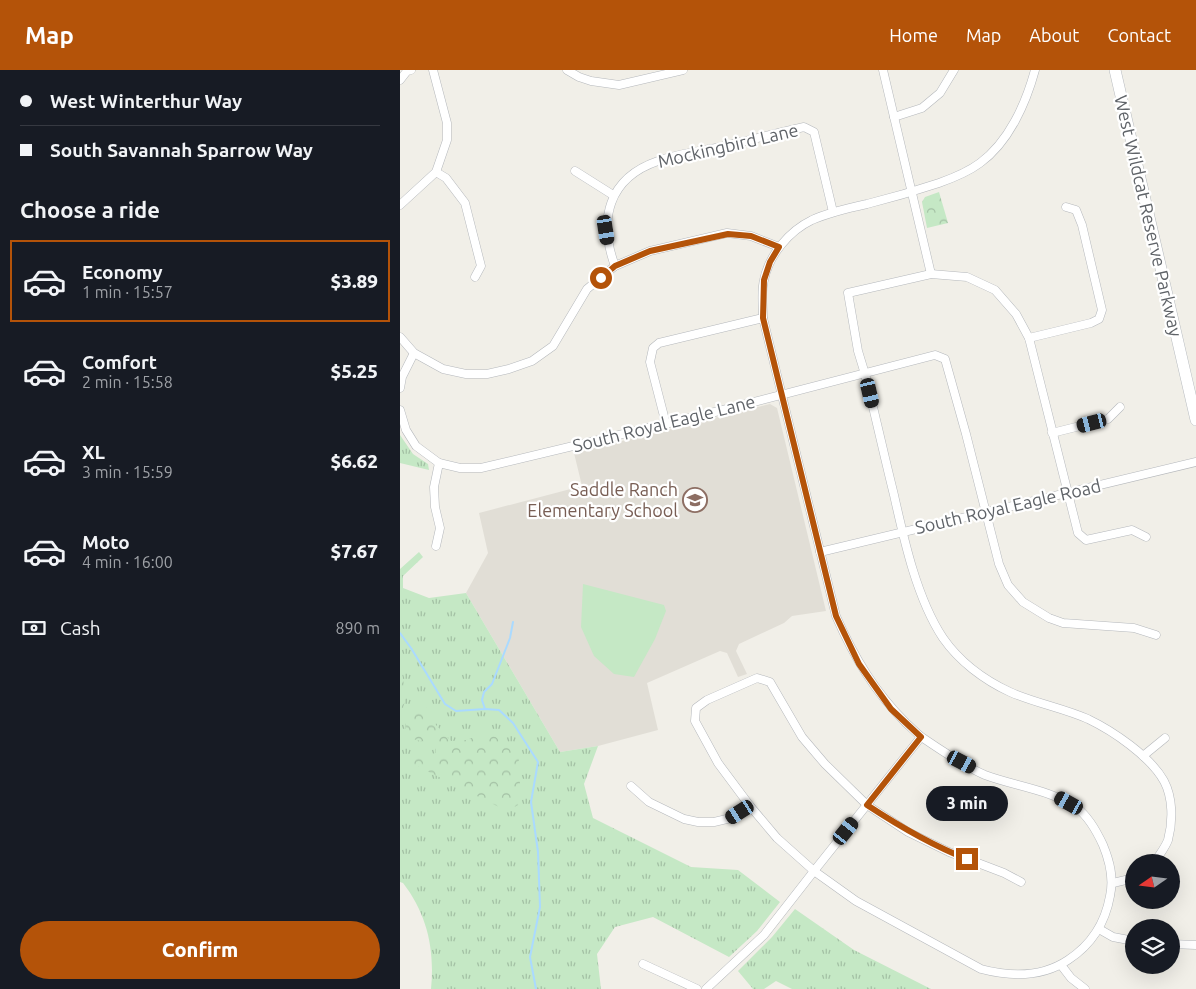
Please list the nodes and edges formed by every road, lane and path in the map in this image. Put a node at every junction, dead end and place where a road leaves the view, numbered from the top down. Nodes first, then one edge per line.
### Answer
1 (411, 70) edge
2 (434, 70) edge
3 (567, 70) edge
4 (683, 70) edge
5 (883, 70) edge
6 (954, 70) edge
7 (1036, 70) edge
8 (1114, 70) edge
9 (400, 80) edge
10 (894, 117) junction
11 (575, 171) dead end
12 (436, 172) junction
13 (912, 192) junction
14 (613, 195) junction
15 (400, 204) edge
16 (1066, 206) dead end
17 (833, 212) junction
18 (779, 247) junction
19 (615, 266) junction
20 (931, 274) junction
21 (475, 277) dead end
22 (763, 318) junction
23 (400, 337) edge
24 (1029, 338) junction
25 (414, 353) junction
26 (865, 374) junction
27 (400, 388) edge
28 (782, 395) junction
29 (1120, 407) dead end
30 (400, 410) edge
31 (1196, 420) edge
32 (666, 424) junction
33 (1052, 433) junction
34 (1196, 462) edge
35 (440, 464) junction
36 (1067, 493) junction
37 (986, 512) junction
38 (902, 532) junction
39 (1146, 537) dead end
40 (436, 546) dead end
41 (820, 552) junction
42 (1156, 635) dead end
43 (921, 737) junction
44 (1165, 738) dead end
45 (1144, 756) junction
46 (631, 786) dead end
47 (867, 805) junction
48 (750, 806) junction
49 (1160, 854) edge
50 (814, 871) junction
51 (1125, 880) edge
52 (1021, 882) dead end
53 (1113, 883) junction
54 (1100, 929) junction
55 (1125, 939) edge
56 (1180, 944) edge
57 (1196, 945) edge
58 (643, 964) dead end
59 (1061, 965) junction
60 (697, 989) edge
61 (706, 989) edge
62 (1084, 989) edge

1 - 9 street
2 - 12 street
3 - 4 street
5 - 10 street
6 - 10 street
7 - 13 street
8 - 31 main road, West Wildcat Reserve Parkway
10 - 13 street
11 - 14 street
12 - 15 street
12 - 21 street
13 - 17 street
13 - 20 street
14 - 17 street, Mockingbird Lane
14 - 19 street, Mockingbird Lane
16 - 24 street
17 - 18 street
18 - 19 street
18 - 22 street
19 - 25 street
20 - 24 street
20 - 26 street
22 - 28 street
22 - 32 street
23 - 25 street
24 - 33 street
25 - 27 street
26 - 28 street, South Royal Eagle Lane
26 - 37 street, South Royal Eagle Lane
26 - 38 street
28 - 32 street, South Royal Eagle Lane
28 - 41 street
29 - 33 street
30 - 35 street, South Royal Eagle Lane
32 - 35 street, South Royal Eagle Lane
33 - 36 street
34 - 36 street, South Royal Eagle Road
35 - 40 street
36 - 37 street, South Royal Eagle Road
36 - 39 street
37 - 38 street, South Royal Eagle Road
37 - 42 street, South Royal Eagle Lane
38 - 41 street, South Royal Eagle Road
38 - 45 street
41 - 43 street
43 - 47 street
43 - 53 street
44 - 45 street
45 - 49 street
46 - 48 street
47 - 48 street
47 - 50 street
47 - 52 street
48 - 50 street
50 - 59 street
50 - 61 street
51 - 53 street
53 - 54 street
54 - 55 street
54 - 59 street
56 - 57 street
58 - 60 street
59 - 62 street

